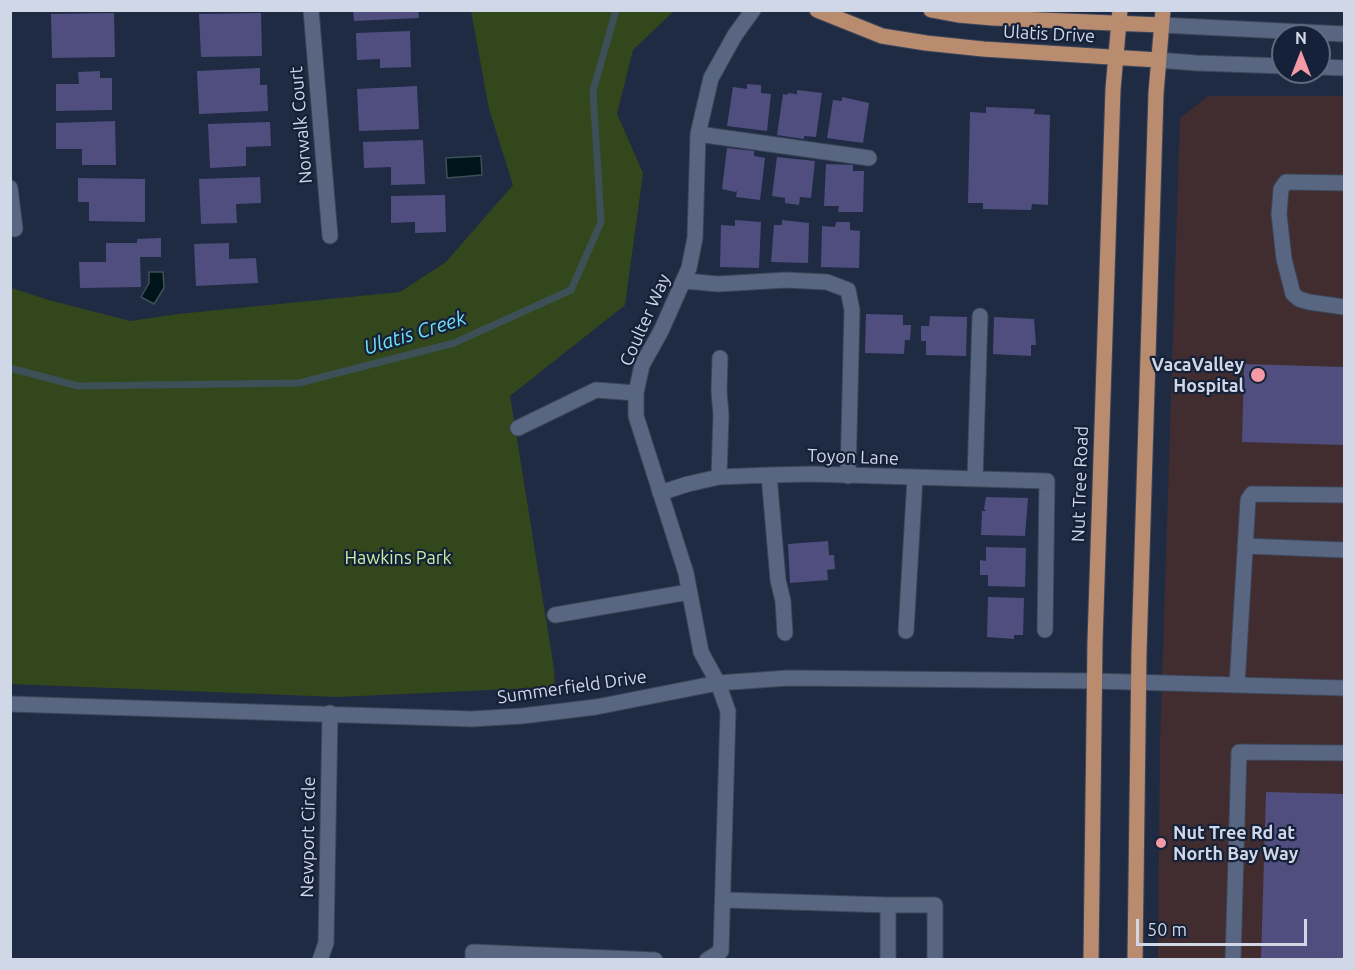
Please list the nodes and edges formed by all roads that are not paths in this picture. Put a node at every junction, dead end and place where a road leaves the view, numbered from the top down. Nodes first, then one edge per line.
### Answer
1 (311, 10) edge
2 (753, 10) edge
3 (817, 10) edge
4 (931, 10) edge
5 (1119, 17) edge
6 (1162, 18) edge
7 (1344, 34) edge
8 (1114, 57) junction
9 (1158, 60) junction
10 (1271, 66) edge
11 (698, 134) junction
12 (869, 158) dead end
13 (1344, 183) edge
14 (10, 188) edge
15 (15, 229) dead end
16 (330, 236) dead end
17 (685, 281) junction
18 (1344, 307) edge
19 (980, 316) dead end
20 (720, 358) dead end
21 (636, 393) junction
22 (518, 428) dead end
23 (769, 475) junction
24 (848, 476) junction
25 (719, 477) junction
26 (915, 478) junction
27 (975, 478) junction
28 (660, 493) junction
29 (1344, 495) edge
30 (1245, 546) junction
31 (1344, 550) edge
32 (689, 592) junction
33 (555, 615) dead end
34 (1045, 630) dead end
35 (906, 631) dead end
36 (785, 633) dead end
37 (1094, 681) junction
38 (1138, 682) junction
39 (718, 683) junction
40 (1237, 685) junction
41 (1344, 688) edge
42 (10, 704) edge
43 (330, 713) junction
44 (1344, 753) edge
45 (724, 900) junction
46 (888, 905) junction
47 (320, 960) edge
48 (473, 960) edge
49 (655, 960) edge
50 (708, 960) edge
51 (888, 960) edge
52 (934, 960) edge
53 (1091, 960) edge
54 (1134, 960) edge
55 (1233, 960) edge

1 - 16 street, Norwalk Court
2 - 11 street, Coulter Way
3 - 8 main road, Ulatis Drive
4 - 5 main road, Ulatis Drive
5 - 6 main road, Ulatis Drive
5 - 8 main road, Nut Tree Road
6 - 7 street, Ulatis Drive
6 - 9 main road
8 - 9 main road, Ulatis Drive
8 - 37 main road, Nut Tree Road
9 - 10 street, Ulatis Drive
9 - 38 main road
11 - 12 street
11 - 17 street, Coulter Way
13 - 18 street
14 - 15 street
17 - 21 street, Coulter Way
17 - 24 street
19 - 27 street
20 - 25 street
21 - 22 street
21 - 28 street, Coulter Way
23 - 24 street, Toyon Lane
23 - 25 street, Toyon Lane
23 - 36 street
24 - 26 street, Toyon Lane
25 - 28 street, Toyon Lane
26 - 27 street, Toyon Lane
26 - 35 street
27 - 34 street, Toyon Lane
28 - 32 street, Coulter Way
29 - 30 street
30 - 31 street
30 - 40 street
32 - 33 street
32 - 39 street, Coulter Way
37 - 38 street, Summerfield Drive
37 - 39 street, Summerfield Drive
37 - 53 main road, Nut Tree Road
38 - 40 street, Summerfield Drive
38 - 54 main road
39 - 43 street, Summerfield Drive
39 - 45 street, Coulter Way
40 - 41 street, Summerfield Drive
42 - 43 street, Summerfield Drive
43 - 47 street, Newport Circle
44 - 55 street
45 - 46 street
45 - 50 street, Coulter Way
46 - 51 street
46 - 52 street
48 - 49 street

